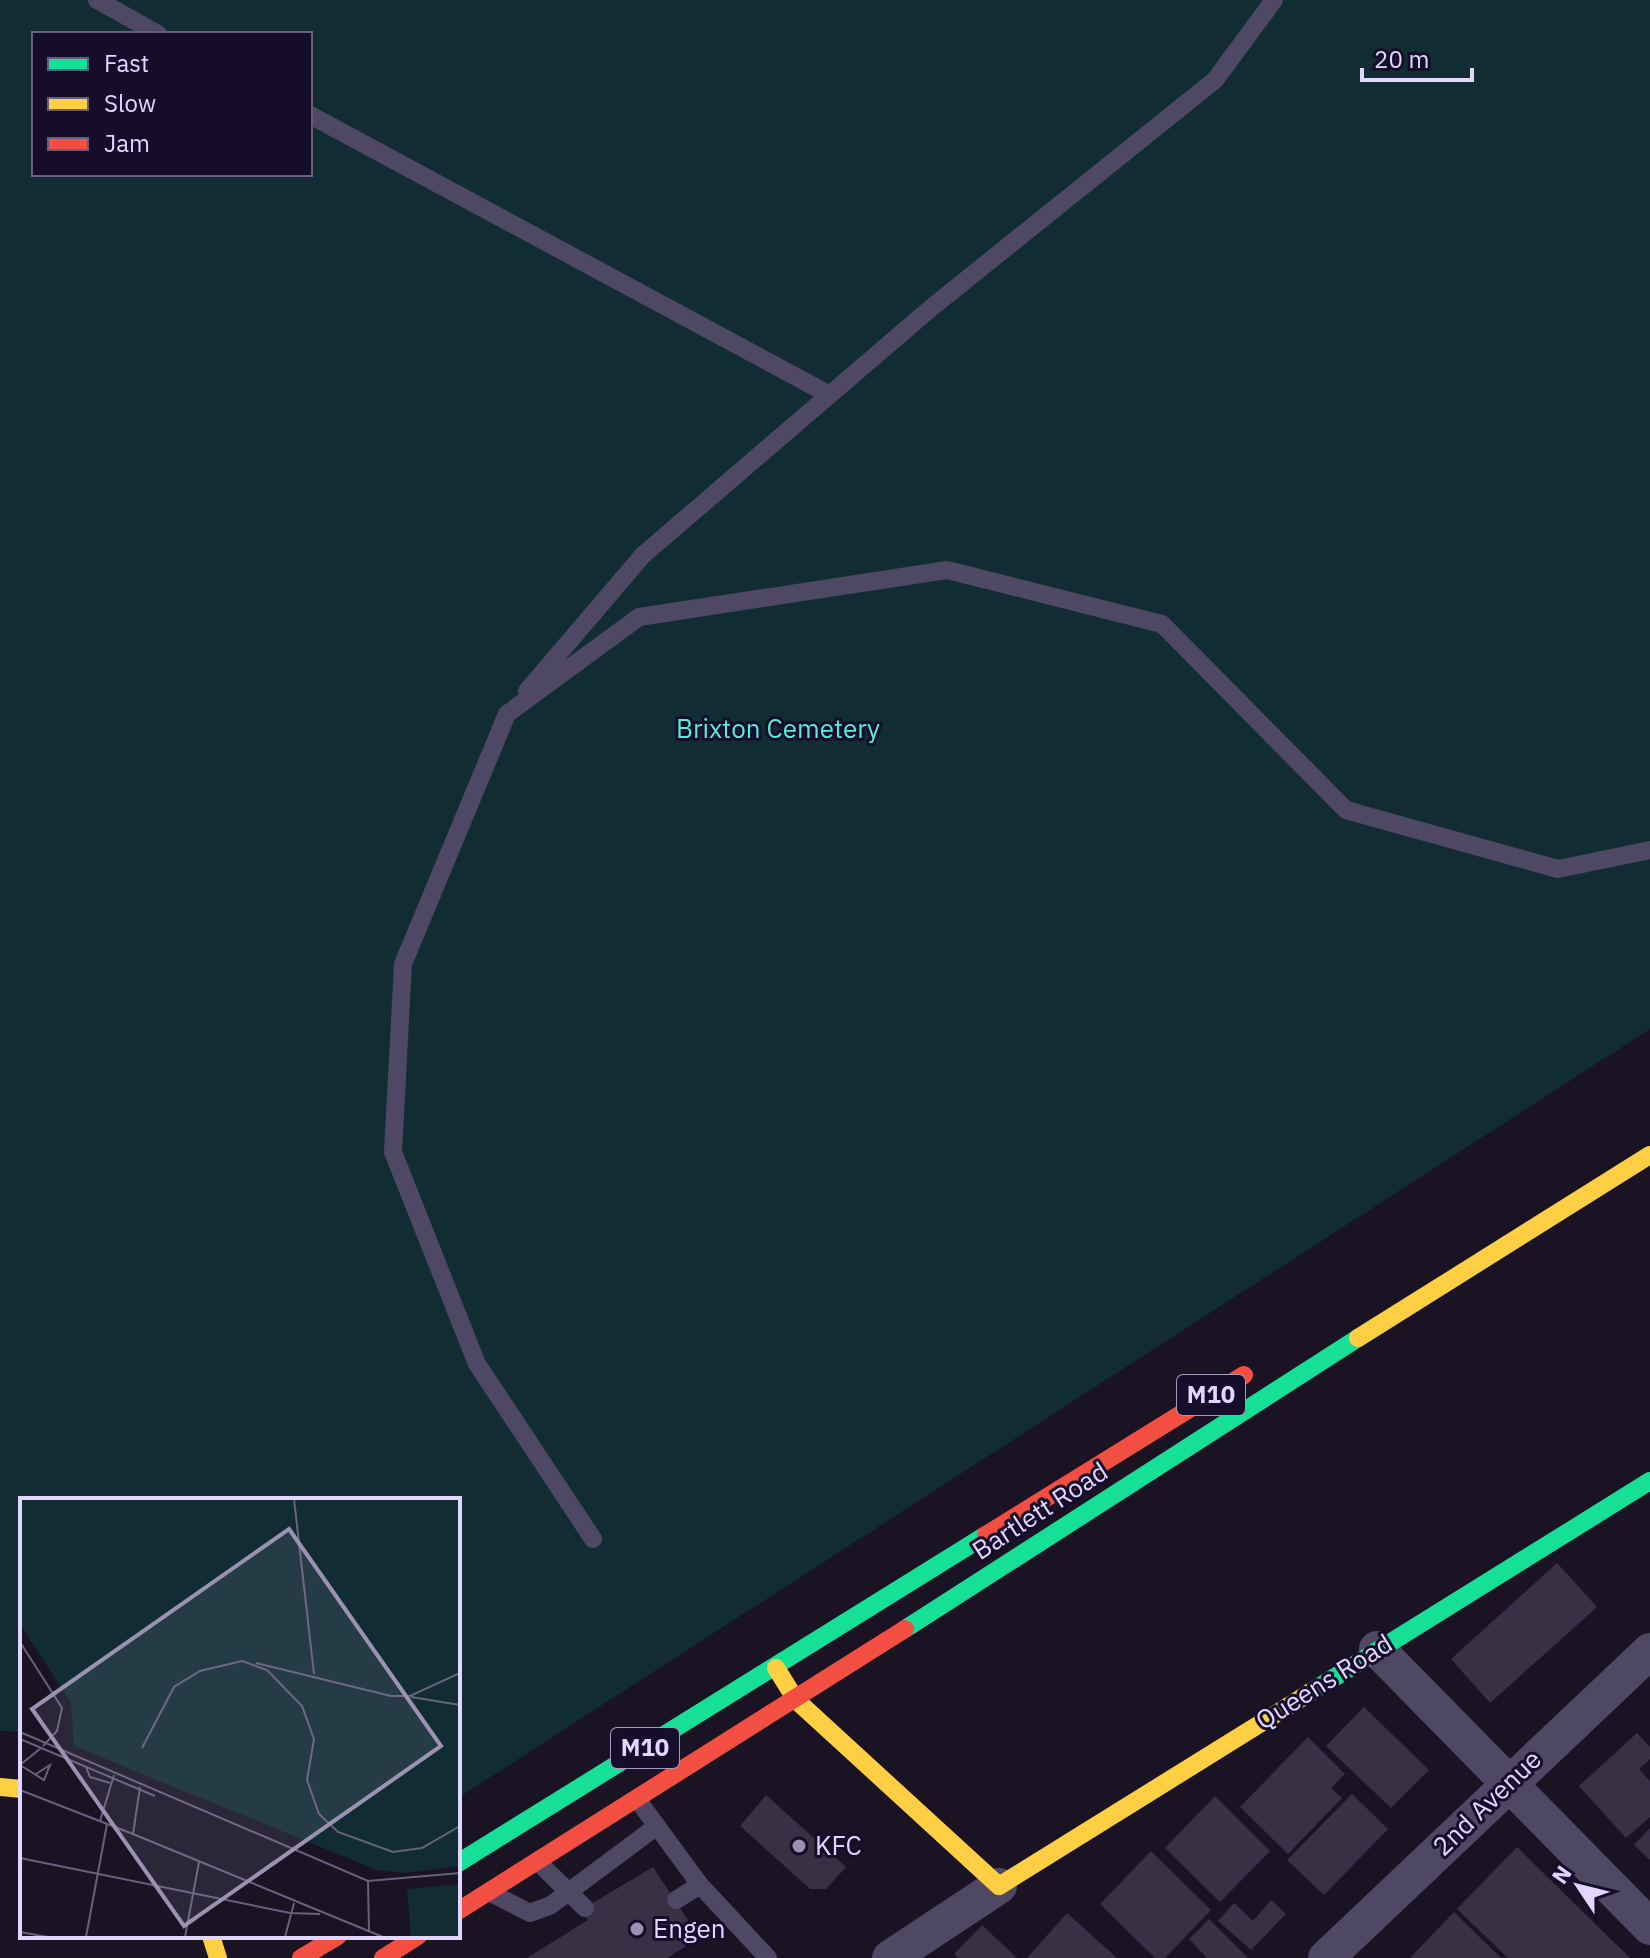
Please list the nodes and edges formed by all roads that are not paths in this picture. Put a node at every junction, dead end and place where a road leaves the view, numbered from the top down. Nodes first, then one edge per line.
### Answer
1 (97, 0) edge
2 (1274, 0) edge
3 (154, 32) edge
4 (312, 116) edge
5 (828, 394) junction
6 (507, 714) junction
7 (1650, 850) edge
8 (1650, 1155) edge
9 (1259, 1367) dead end
10 (1650, 1481) edge
11 (593, 1539) dead end
12 (1377, 1649) junction
13 (1650, 1651) edge
14 (775, 1666) junction
15 (796, 1700) junction
16 (621, 1764) junction
17 (1508, 1783) junction
18 (0, 1787) edge
19 (20, 1789) edge
20 (637, 1800) junction
21 (657, 1826) junction
22 (537, 1861) junction
23 (460, 1862) edge
24 (700, 1885) junction
25 (999, 1886) junction
26 (488, 1892) junction
27 (569, 1892) junction
28 (676, 1900) dead end
29 (585, 1908) dead end
30 (460, 1910) edge
31 (1650, 1927) edge
32 (212, 1938) edge
33 (335, 1938) edge
34 (415, 1938) edge
35 (218, 1958) edge
36 (301, 1958) edge
37 (383, 1958) edge
38 (768, 1958) edge
39 (890, 1958) edge
40 (1326, 1958) edge

1 - 3 lane
2 - 5 lane
4 - 5 lane
5 - 6 lane
6 - 7 lane
6 - 11 lane
8 - 15 main road, Bartlett Road / M10
9 - 14 main road, Bartlett Road / M10
10 - 12 main road, Queens Road
12 - 17 street
12 - 25 main road, Queens Road
13 - 17 street, 2nd Avenue
14 - 15 main road
14 - 16 main road, Bartlett Road / M10
15 - 20 main road, Bartlett Road / M10
15 - 25 main road
16 - 20 lane
16 - 23 main road, Bartlett Road / M10
17 - 31 street
17 - 40 street, 2nd Avenue
18 - 19 main road
20 - 21 lane
20 - 22 main road, Bartlett Road / M10
21 - 24 lane
21 - 27 lane
22 - 26 main road, Bartlett Road / M10
22 - 27 lane
24 - 28 lane
24 - 38 lane
25 - 39 street, Queens Road
26 - 27 lane
26 - 30 main road, Bartlett Road / M10
27 - 29 lane
32 - 35 main road
33 - 36 main road
34 - 37 main road

